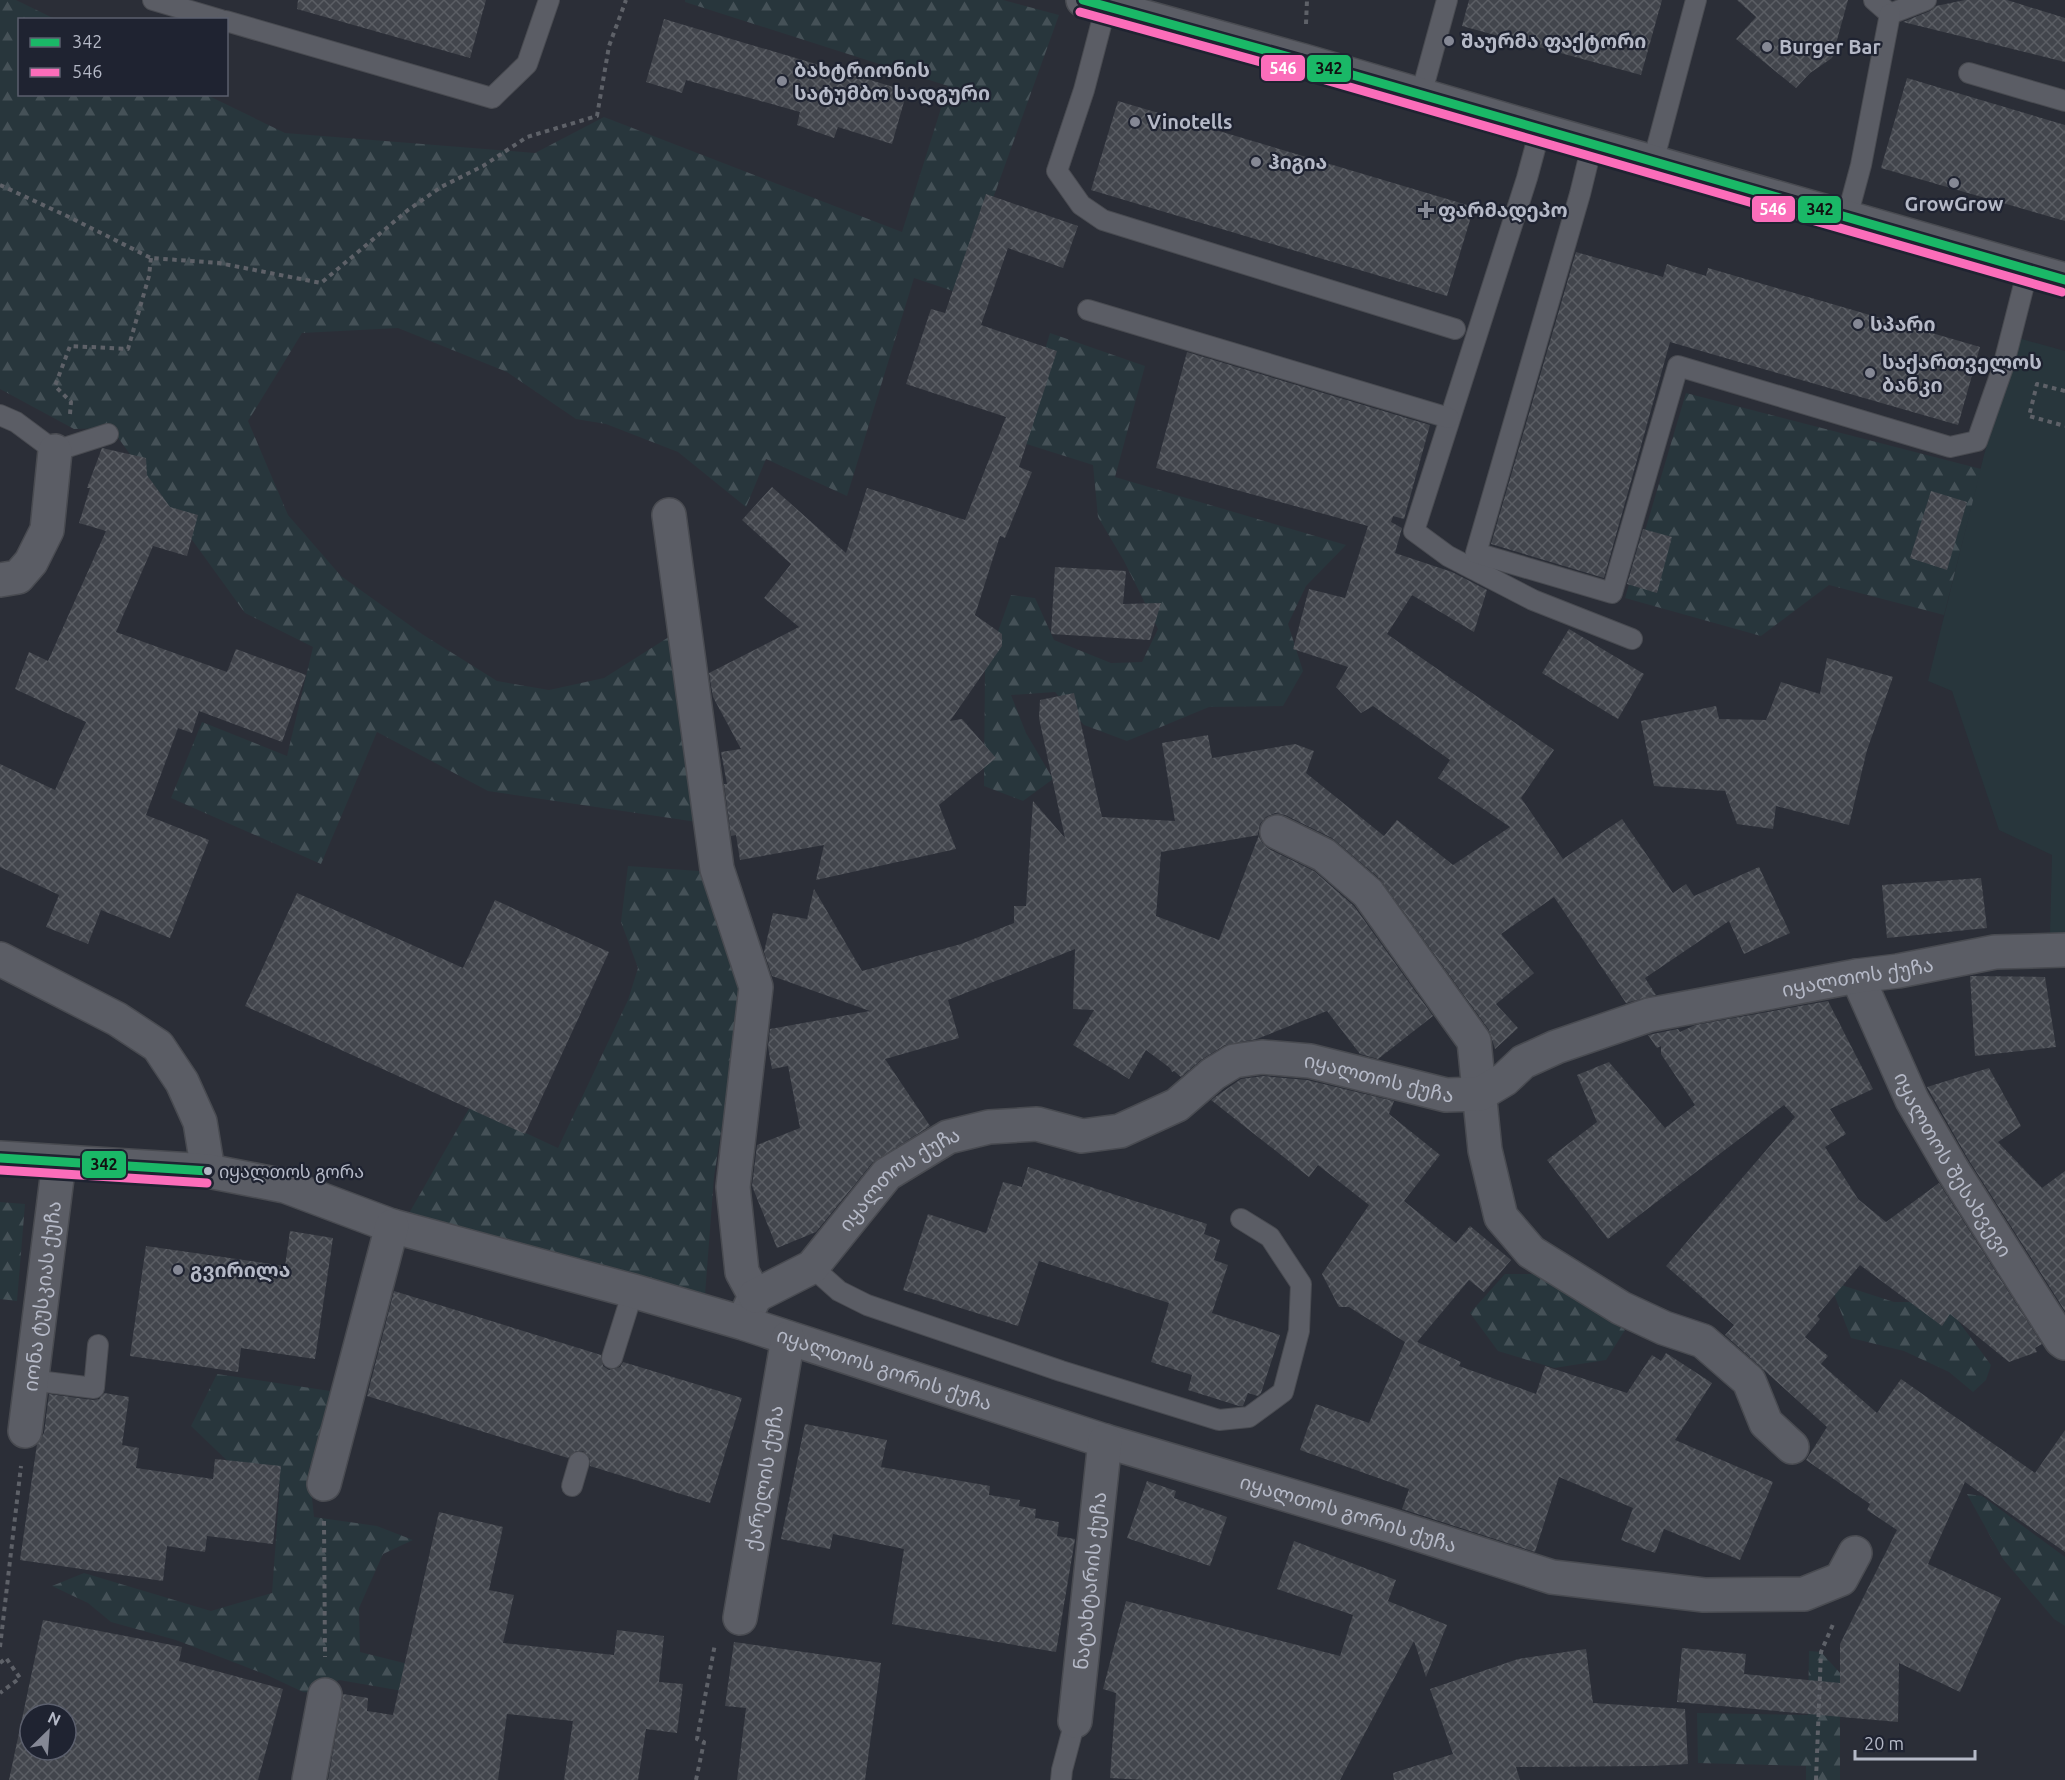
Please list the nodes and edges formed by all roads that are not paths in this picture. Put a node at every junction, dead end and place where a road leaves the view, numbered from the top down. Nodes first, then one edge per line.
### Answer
1 (153, 0) edge
2 (549, 0) edge
3 (1447, 0) edge
4 (1696, 0) edge
5 (1874, 0) edge
6 (1926, 0) edge
7 (1095, 3) edge
8 (1890, 14) junction
9 (213, 18) edge
10 (228, 22) edge
11 (1969, 73) dead end
12 (1421, 95) junction
13 (2065, 101) edge
14 (1540, 130) junction
15 (1592, 146) junction
16 (1653, 162) junction
17 (1846, 217) junction
18 (2028, 269) junction
19 (2065, 280) edge
20 (1088, 310) dead end
21 (1455, 329) dead end
22 (0, 415) edge
23 (1449, 418) junction
24 (108, 434) dead end
25 (55, 451) junction
26 (669, 515) dead end
27 (0, 580) edge
28 (1632, 639) dead end
29 (1277, 832) dead end
30 (2065, 950) edge
31 (0, 959) edge
32 (1851, 977) junction
33 (1480, 1094) junction
34 (0, 1158) edge
35 (59, 1162) junction
36 (208, 1171) junction
37 (1241, 1219) dead end
38 (392, 1226) junction
39 (812, 1267) junction
40 (633, 1291) junction
41 (749, 1310) junction
42 (788, 1338) junction
43 (2065, 1343) edge
44 (98, 1345) dead end
45 (612, 1358) dead end
46 (30, 1380) junction
47 (25, 1431) road end
48 (1105, 1441) junction
49 (1792, 1447) dead end
50 (579, 1462) dead end
51 (324, 1484) road end
52 (572, 1486) dead end
53 (1855, 1553) dead end
54 (728, 1627) road end
55 (325, 1695) road end
56 (1075, 1721) joint
57 (309, 1780) edge
58 (1061, 1780) edge

1 - 9 lane
2 - 10 lane
3 - 12 lane
4 - 16 lane
5 - 8 lane
6 - 8 lane
7 - 12 street
7 - 21 lane
8 - 17 lane
11 - 13 lane
12 - 14 street
14 - 15 street
14 - 23 lane
15 - 16 street
15 - 18 lane
16 - 17 street
17 - 18 street
18 - 19 street
20 - 23 lane
22 - 25 lane
23 - 28 lane
24 - 25 lane
25 - 27 street
26 - 41 street
29 - 33 street
30 - 32 street, იყალთოს ქუჩა
31 - 36 street
32 - 33 street, იყალთოს ქუჩა
32 - 43 street, იყალთოს შესახვევი
33 - 39 street, იყალთოს ქუჩა
33 - 49 street
34 - 35 street, იყალთოს გორის ქუჩა
35 - 36 street, იყალთოს გორის ქუჩა
35 - 46 street, იონა ტუსკიას ქუჩა
36 - 38 street, იყალთოს გორის ქუჩა
37 - 39 lane
38 - 40 street, იყალთოს გორის ქუჩა
38 - 51 street
39 - 41 street, იყალთოს ქუჩა
40 - 41 street, იყალთოს გორის ქუჩა
40 - 45 lane
41 - 42 street, იყალთოს გორის ქუჩა
42 - 48 street, იყალთოს გორის ქუჩა
42 - 54 street, ქარელის ქუჩა
44 - 46 lane
46 - 47 street, იონა ტუსკიას ქუჩა
48 - 53 street, იყალთოს გორის ქუჩა
48 - 56 street, ნატახტარის ქუჩა
50 - 52 lane
55 - 57 street
56 - 58 lane

